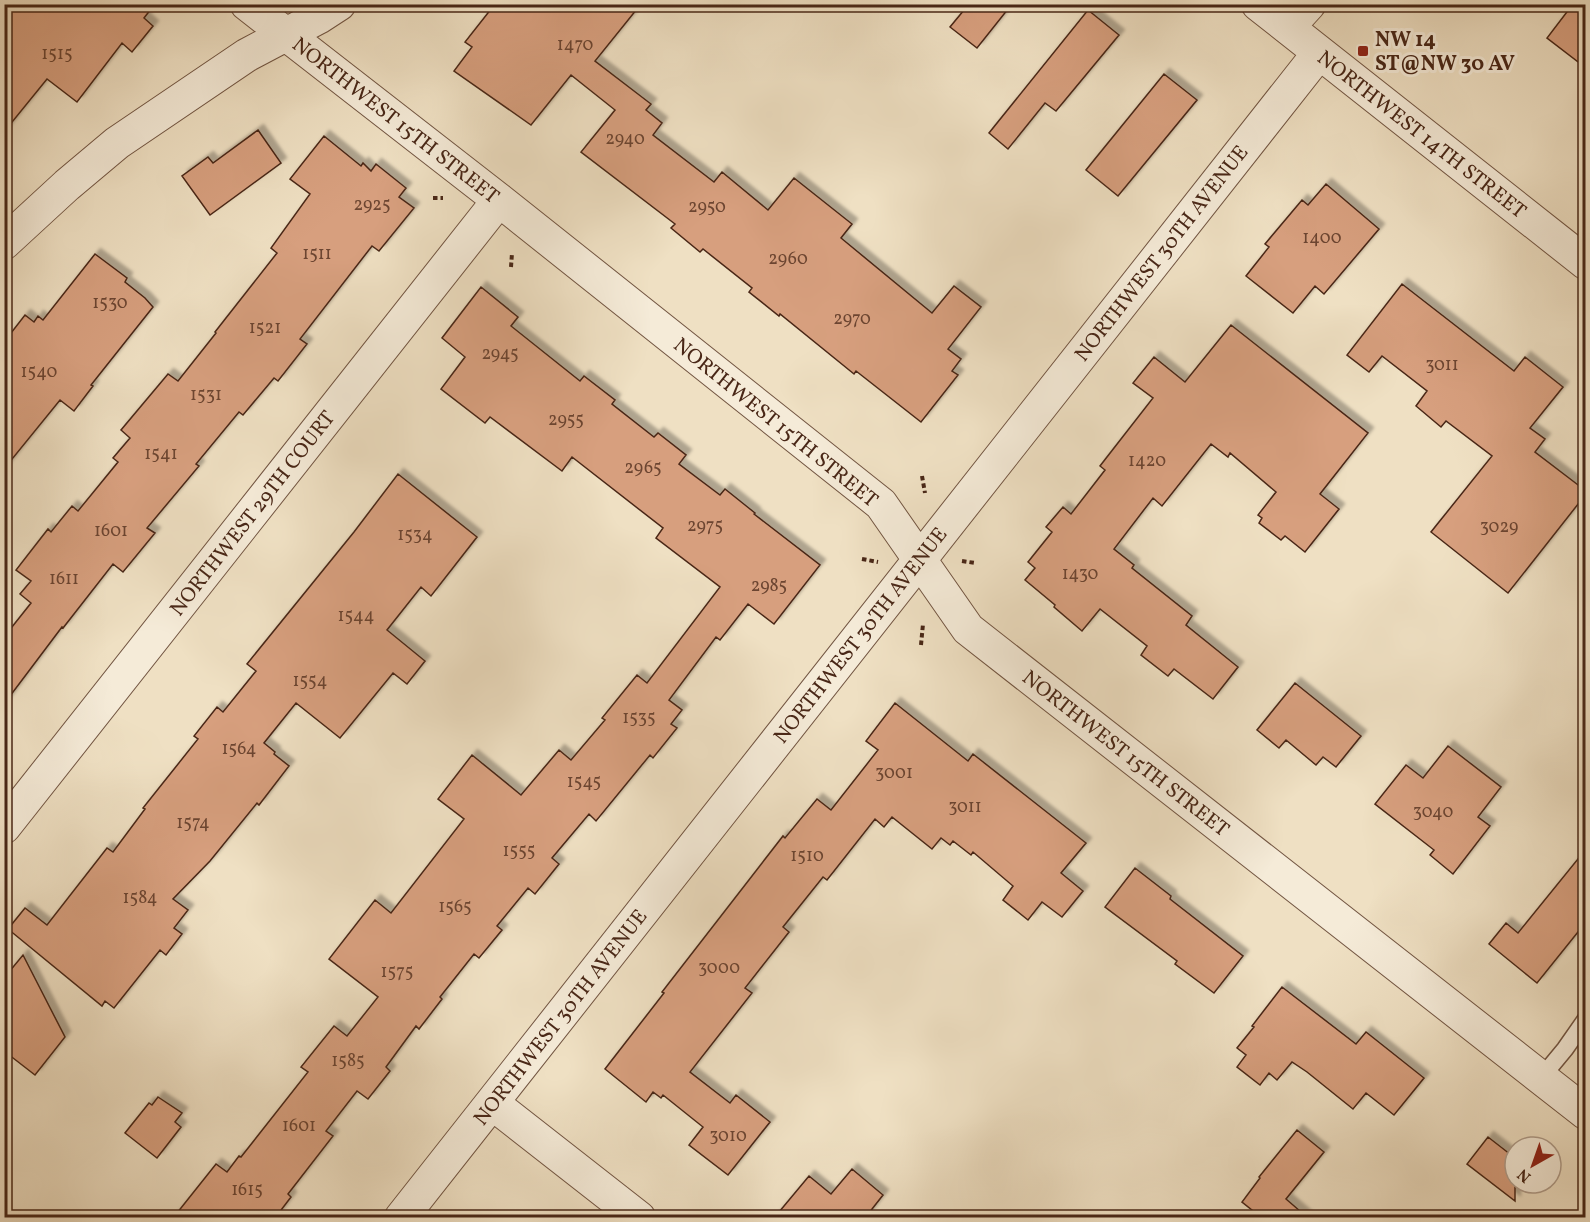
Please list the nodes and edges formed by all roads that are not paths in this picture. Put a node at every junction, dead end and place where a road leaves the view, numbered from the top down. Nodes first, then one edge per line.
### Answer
1 (247, 4) edge
2 (339, 4) edge
3 (1258, 4) edge
4 (1298, 16) edge
5 (285, 34) junction
6 (1319, 53) junction
7 (499, 200) junction
8 (4, 243) edge
9 (1586, 263) edge
10 (919, 560) junction
11 (4, 827) edge
12 (1586, 1019) edge
13 (1541, 1078) junction
14 (492, 1103) junction
15 (1586, 1113) edge
16 (401, 1218) edge
17 (639, 1218) edge

1 - 5 street, NORTHWEST 15TH STREET
2 - 5 street
3 - 4 street, NORTHWEST 14TH STREET
4 - 6 street, NORTHWEST 14TH STREET
5 - 7 street, NORTHWEST 15TH STREET
5 - 8 street
6 - 9 street, NORTHWEST 14TH STREET
6 - 10 street, NORTHWEST 30TH AVENUE
7 - 10 street, NORTHWEST 15TH STREET
7 - 11 street, NORTHWEST 29TH COURT
10 - 13 street, NORTHWEST 15TH STREET
10 - 14 street, NORTHWEST 30TH AVENUE
12 - 13 lane
13 - 15 street, NORTHWEST 15TH STREET
14 - 16 street, NORTHWEST 30TH AVENUE
14 - 17 street

